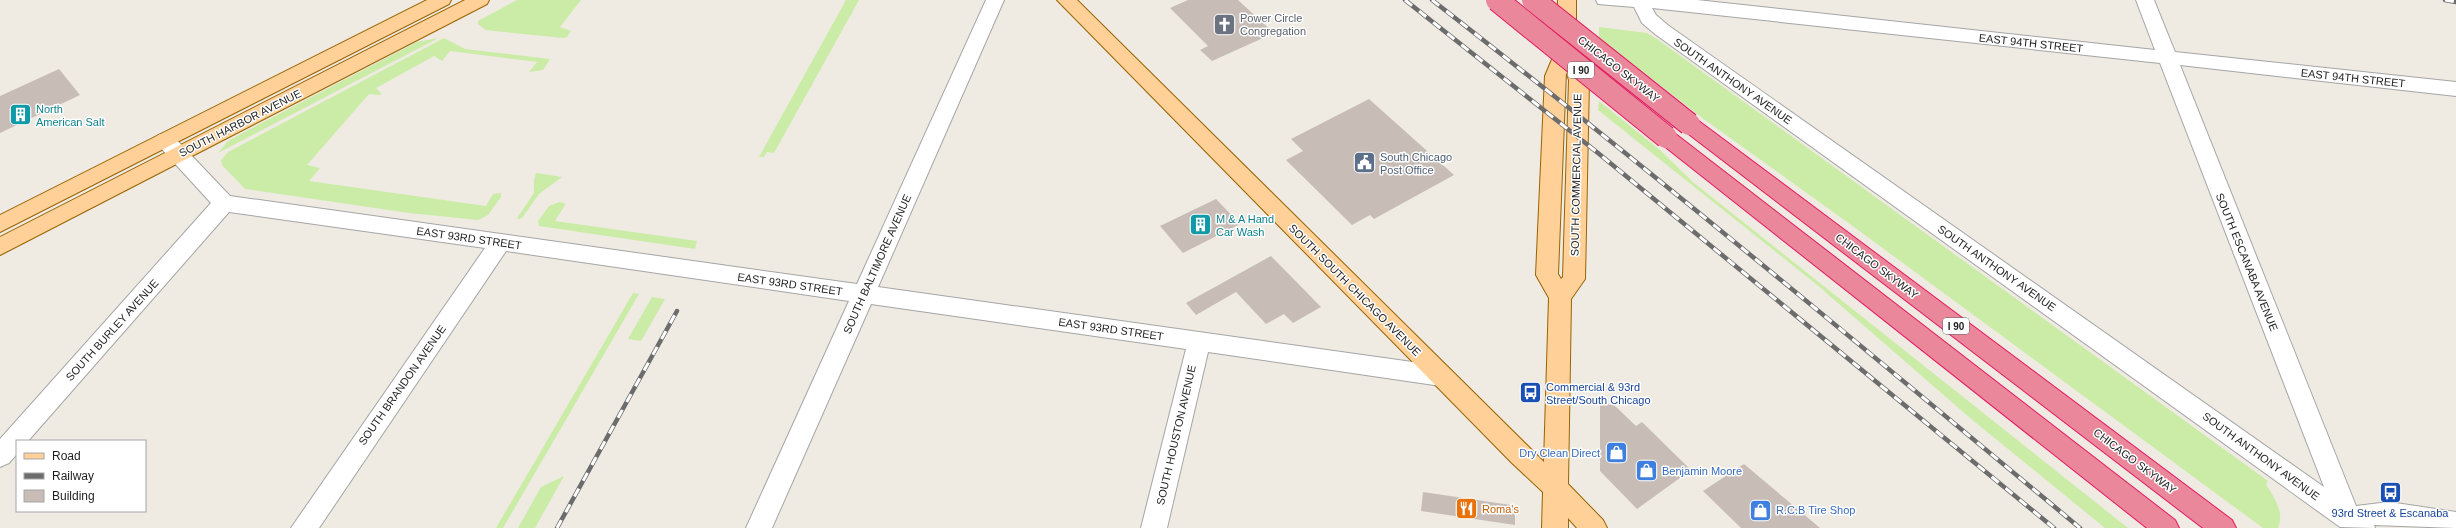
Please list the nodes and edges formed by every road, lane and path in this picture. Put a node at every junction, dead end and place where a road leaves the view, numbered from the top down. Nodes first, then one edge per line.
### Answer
1 (442, 0) edge
2 (480, 0) edge
3 (995, 0) edge
4 (1066, 0) edge
5 (1497, 0) edge
6 (1533, 0) edge
7 (1567, 0) edge
8 (1605, 0) edge
9 (1640, 2) junction
10 (2143, 2) edge
11 (2166, 58) junction
12 (2456, 89) edge
13 (172, 147) junction
14 (224, 203) junction
15 (0, 224) edge
16 (501, 242) junction
17 (0, 247) edge
18 (863, 294) junction
19 (1199, 342) junction
20 (1441, 376) junction
21 (0, 456) edge
22 (1556, 488) junction
23 (2456, 523) edge
24 (2351, 525) edge
25 (304, 528) edge
26 (759, 528) edge
27 (1154, 528) edge
28 (1555, 528) edge
29 (1594, 528) edge
30 (2166, 528) edge
31 (2223, 528) edge

1 - 13 main road, SOUTH HARBOR AVENUE
2 - 13 main road, SOUTH HARBOR AVENUE
3 - 18 street, SOUTH BALTIMORE AVENUE
4 - 20 main road, SOUTH SOUTH CHICAGO AVENUE
5 - 30 highway, I 90, bridge
6 - 31 highway, CHICAGO SKYWAY / I 90, bridge
7 - 22 main road, SOUTH COMMERCIAL AVENUE
8 - 9 street, EAST 94TH STREET
9 - 11 street, EAST 94TH STREET
9 - 24 street, SOUTH ANTHONY AVENUE
10 - 11 street, SOUTH ESCANABA AVENUE
11 - 12 street, EAST 94TH STREET
11 - 24 street, SOUTH ESCANABA AVENUE
13 - 14 street
13 - 15 main road, SOUTH HARBOR AVENUE
13 - 17 main road, SOUTH HARBOR AVENUE
14 - 16 street, EAST 93RD STREET
14 - 21 street, SOUTH BURLEY AVENUE
16 - 18 street, EAST 93RD STREET
16 - 25 street, SOUTH BRANDON AVENUE
18 - 19 street, EAST 93RD STREET
18 - 26 street, SOUTH BALTIMORE AVENUE
19 - 20 street, EAST 93RD STREET
19 - 27 street, SOUTH HOUSTON AVENUE
20 - 22 main road, SOUTH SOUTH CHICAGO AVENUE
22 - 28 main road, SOUTH COMMERCIAL AVENUE
22 - 29 main road, SOUTH SOUTH CHICAGO AVENUE
23 - 24 street

